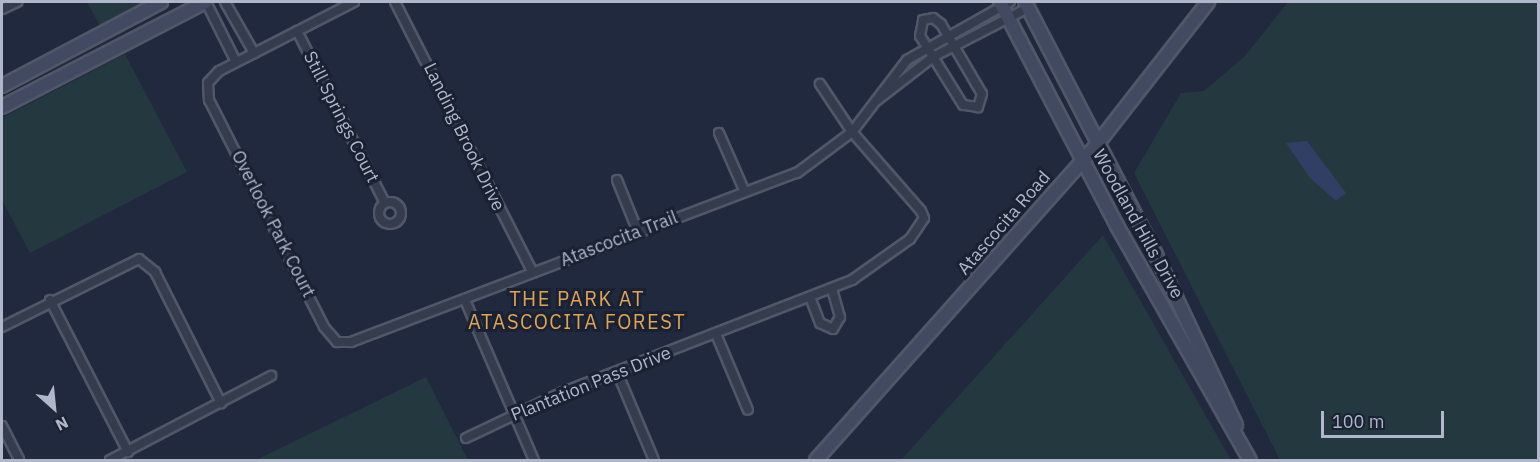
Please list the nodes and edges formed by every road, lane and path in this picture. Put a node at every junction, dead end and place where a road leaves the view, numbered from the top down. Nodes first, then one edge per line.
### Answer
1 (17, 2) edge
2 (161, 2) edge
3 (205, 2) edge
4 (225, 2) edge
5 (354, 2) edge
6 (395, 2) edge
7 (1208, 2) edge
8 (1004, 3) edge
9 (1026, 5) edge
10 (2, 9) edge
11 (1008, 18) junction
12 (297, 31) junction
13 (948, 35) junction
14 (955, 45) junction
15 (927, 47) junction
16 (254, 53) junction
17 (933, 57) junction
18 (236, 62) junction
19 (820, 84) dead end
20 (4, 85) edge
21 (15, 100) junction
22 (2, 107) edge
23 (867, 109) junction
24 (852, 132) junction
25 (719, 133) dead end
26 (1098, 143) junction
27 (1083, 160) junction
28 (618, 180) dead end
29 (744, 190) junction
30 (385, 203) dead end
31 (638, 232) junction
32 (532, 273) junction
33 (832, 289) junction
34 (810, 297) junction
35 (50, 300) junction
36 (465, 300) junction
37 (2, 327) edge
38 (716, 334) junction
39 (351, 342) joint
40 (617, 372) junction
41 (271, 376) dead end
42 (221, 403) junction
43 (748, 410) dead end
44 (513, 415) junction
45 (2, 426) edge
46 (466, 438) dead end
47 (128, 452) junction
48 (19, 460) edge
49 (110, 460) edge
50 (534, 460) edge
51 (654, 460) edge
52 (816, 460) edge
53 (1252, 460) edge

1 - 10 street
2 - 20 main road
3 - 18 street
3 - 21 main road
4 - 16 street
5 - 12 street
6 - 32 street, Landing Brook Drive
7 - 26 main road, Atascocita Road
8 - 11 main road, Woodland Hills Drive
8 - 13 street, Atascocita Trail
9 - 11 street, Atascocita Trail
9 - 26 main road, Woodland Hills Drive
11 - 14 street, Atascocita Trail
11 - 27 main road, Woodland Hills Drive
12 - 16 street
12 - 30 street, Still Springs Court
13 - 14 street
13 - 15 street, Atascocita Trail
13 - 15 street
14 - 17 street, Atascocita Trail
14 - 17 street
15 - 17 street
15 - 23 street, Atascocita Trail
16 - 18 street
17 - 23 street, Atascocita Trail
18 - 39 street, Overlook Park Court
19 - 24 street
20 - 21 main road
21 - 22 main road
23 - 24 street, Atascocita Trail
24 - 29 street, Atascocita Trail
24 - 33 street, Plantation Pass Drive
25 - 29 street
26 - 27 main road, Atascocita Road
26 - 53 main road, Woodland Hills Drive
27 - 52 main road, Atascocita Road
27 - 53 main road, Woodland Hills Drive
28 - 31 street
29 - 31 street, Atascocita Trail
31 - 32 street, Atascocita Trail
32 - 36 street, Atascocita Trail
33 - 34 street, Plantation Pass Drive
33 - 34 street
34 - 38 street, Plantation Pass Drive
35 - 37 street
35 - 42 street
35 - 47 street
36 - 39 street, Atascocita Trail
36 - 44 street
38 - 40 street, Plantation Pass Drive
38 - 43 street
40 - 44 street, Plantation Pass Drive
40 - 51 street
41 - 42 street
42 - 47 street
44 - 46 street, Plantation Pass Drive
44 - 50 street
45 - 48 street
47 - 49 street

